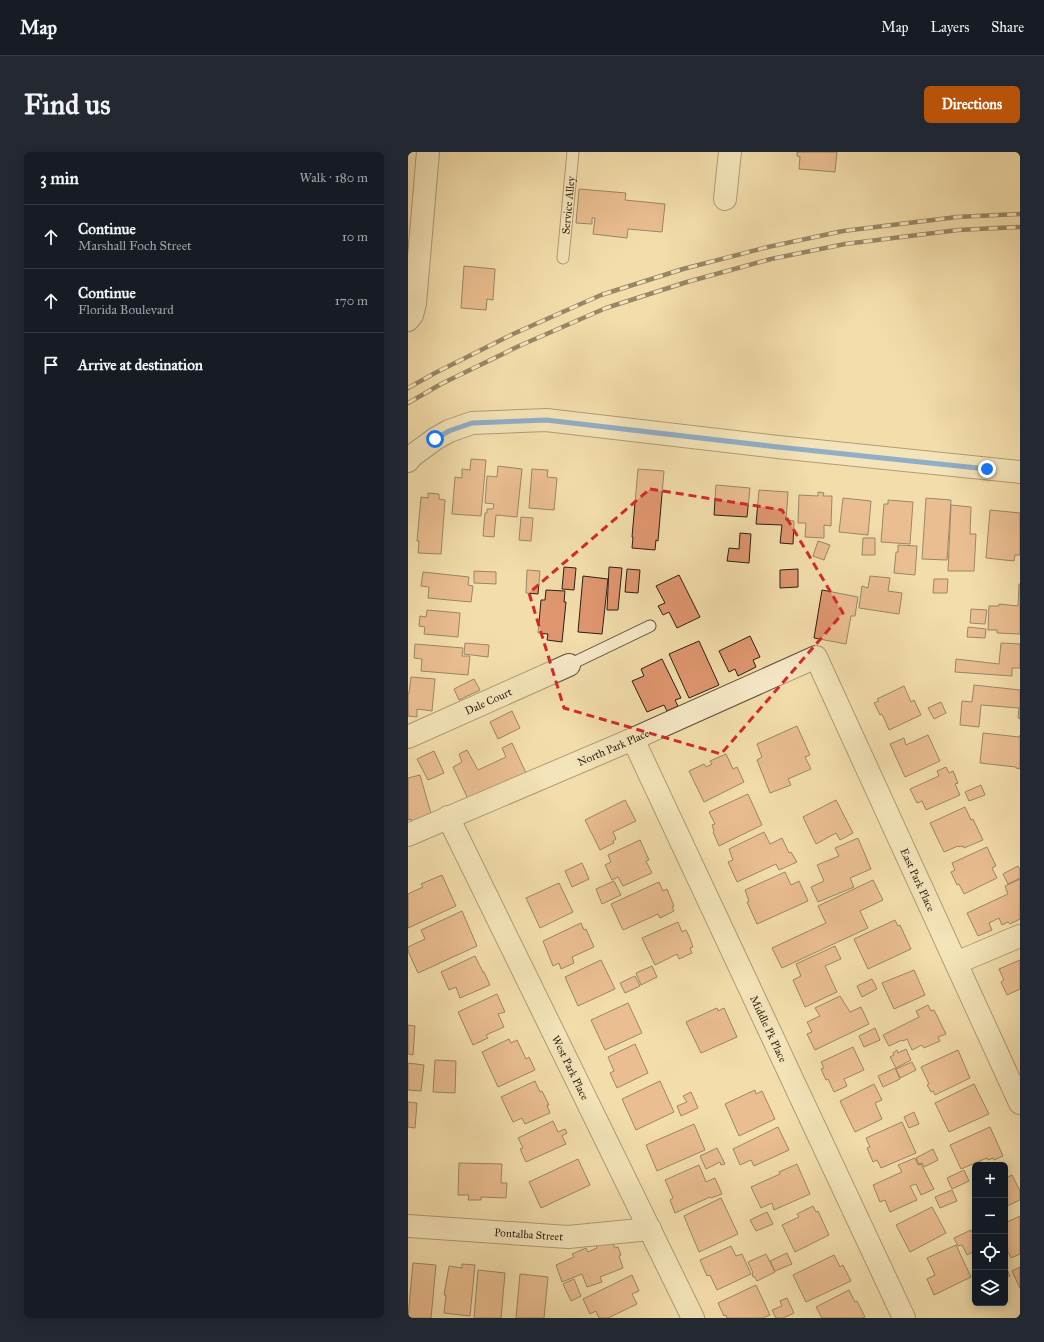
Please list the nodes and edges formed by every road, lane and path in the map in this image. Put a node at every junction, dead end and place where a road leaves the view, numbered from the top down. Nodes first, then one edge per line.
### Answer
1 (428, 152) edge
2 (573, 152) edge
3 (730, 152) edge
4 (725, 199) dead end
5 (563, 258) dead end
6 (408, 320) edge
7 (408, 461) edge
8 (1020, 472) edge
9 (650, 626) dead end
10 (816, 657) joint
11 (569, 665) joint
12 (408, 737) edge
13 (633, 739) junction
14 (448, 817) junction
15 (408, 835) edge
16 (1020, 936) edge
17 (956, 963) junction
18 (1020, 1103) edge
19 (408, 1226) edge
20 (650, 1230) junction
21 (692, 1318) edge
22 (904, 1318) edge

1 - 6 street
2 - 5 lane, Service Alley
3 - 4 street
7 - 8 street
9 - 11 lane
10 - 13 street, North Park Place
10 - 17 street, East Park Place
11 - 12 street, Dale Court
13 - 14 street, North Park Place
13 - 22 street, Middle Pk Place
14 - 15 street, North Park Place
14 - 20 street, West Park Place
16 - 17 street
17 - 18 street, East Park Place
19 - 20 street, Pontalba Street
20 - 21 street, West Park Place

